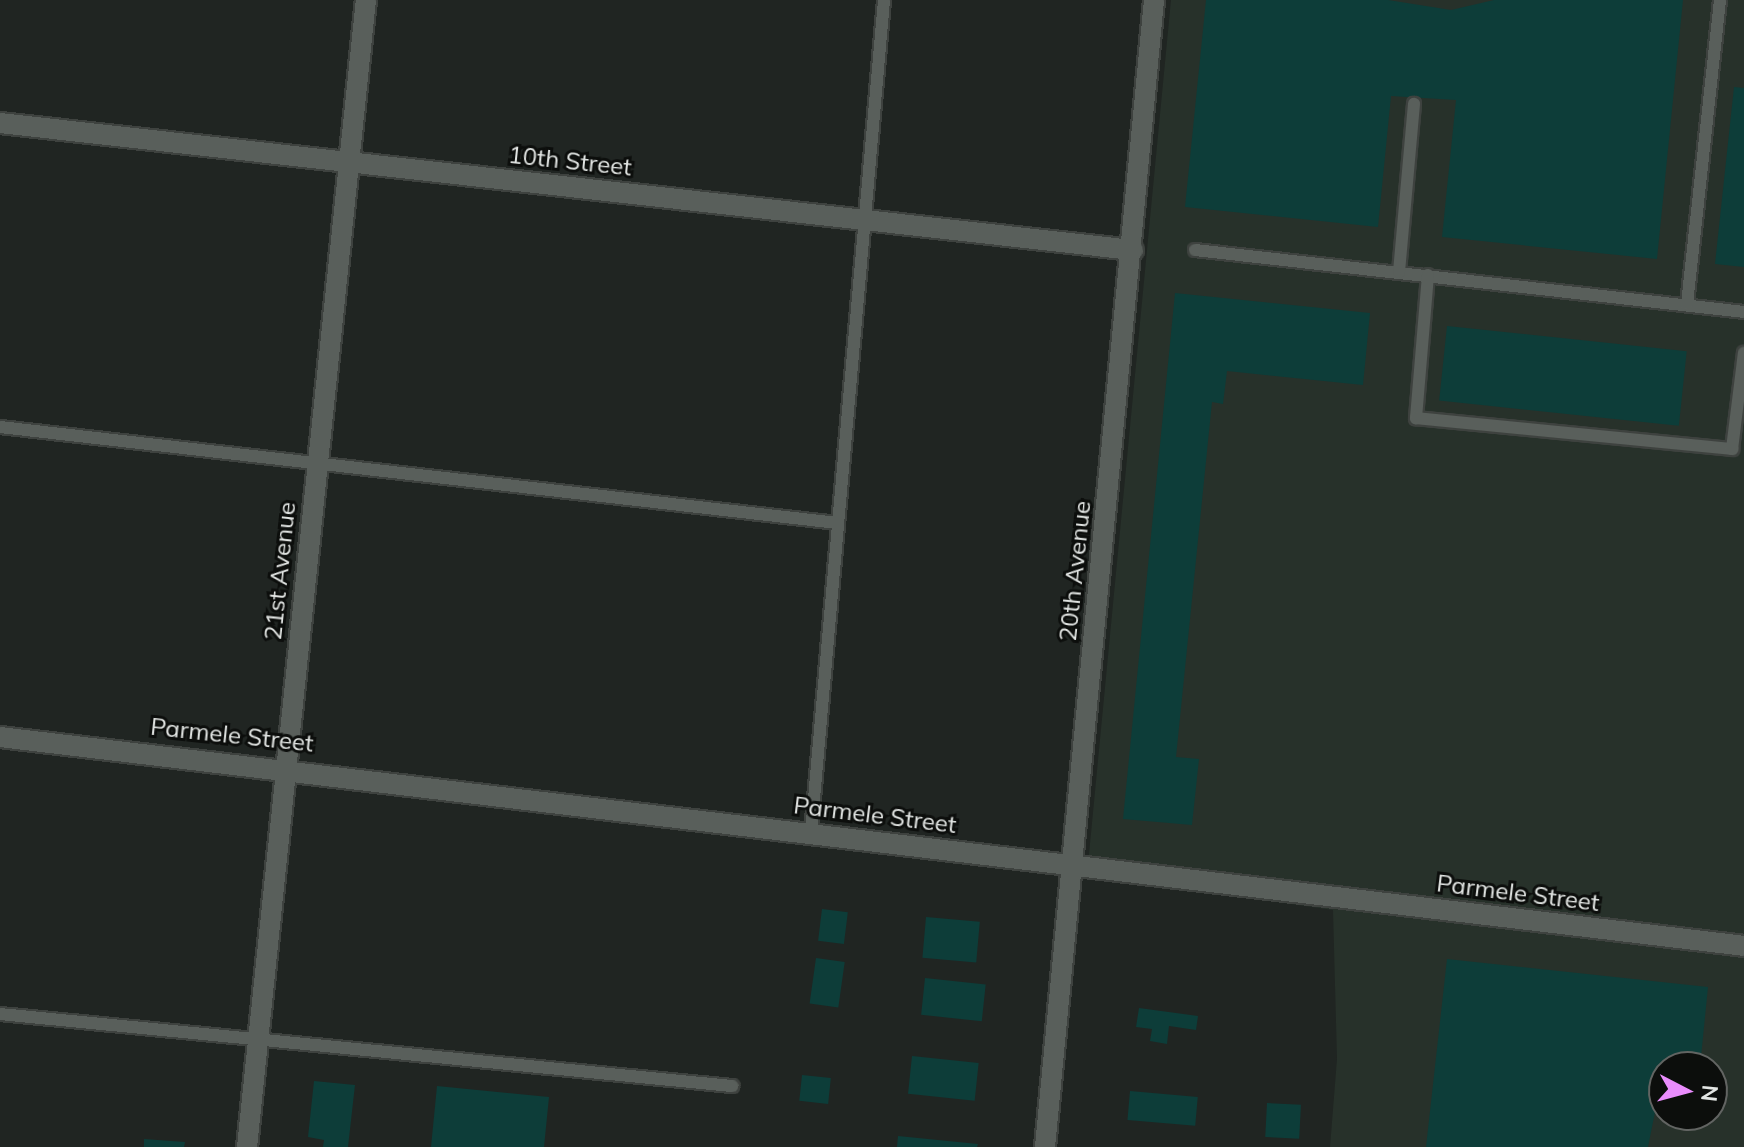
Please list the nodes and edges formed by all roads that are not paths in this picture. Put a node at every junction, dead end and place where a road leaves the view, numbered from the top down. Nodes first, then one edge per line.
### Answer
1 (366, 0) edge
2 (884, 0) edge
3 (1154, 0) edge
4 (1720, 0) edge
5 (1414, 104) dead end
6 (0, 123) edge
7 (350, 162) junction
8 (863, 220) junction
9 (1133, 250) junction
10 (1195, 250) dead end
11 (1399, 272) junction
12 (1428, 275) junction
13 (1687, 304) junction
14 (1744, 312) edge
15 (1744, 353) edge
16 (0, 427) edge
17 (318, 459) junction
18 (837, 523) junction
19 (0, 737) edge
20 (285, 766) junction
21 (811, 833) junction
22 (1071, 866) junction
23 (1744, 946) edge
24 (0, 1014) edge
25 (257, 1038) junction
26 (732, 1086) dead end
27 (247, 1147) edge
28 (1045, 1147) edge

1 - 7 street, 21st Avenue
2 - 8 lane
3 - 9 street, 20th Avenue
4 - 13 lane
5 - 11 lane
6 - 7 street, 10th Street
7 - 8 street, 10th Street
7 - 17 street, 21st Avenue
8 - 9 street, 10th Street
8 - 18 lane
9 - 22 street, 20th Avenue
10 - 11 lane
11 - 12 lane
12 - 13 lane
12 - 15 lane
13 - 14 lane
16 - 17 lane
17 - 18 lane
17 - 20 street, 21st Avenue
18 - 21 lane
19 - 20 street, Parmele Street
20 - 21 street, Parmele Street
20 - 25 street, 21st Avenue
21 - 22 street, Parmele Street
22 - 23 street, Parmele Street
22 - 28 street, 20th Avenue
24 - 25 lane
25 - 26 lane
25 - 27 street, 21st Avenue

